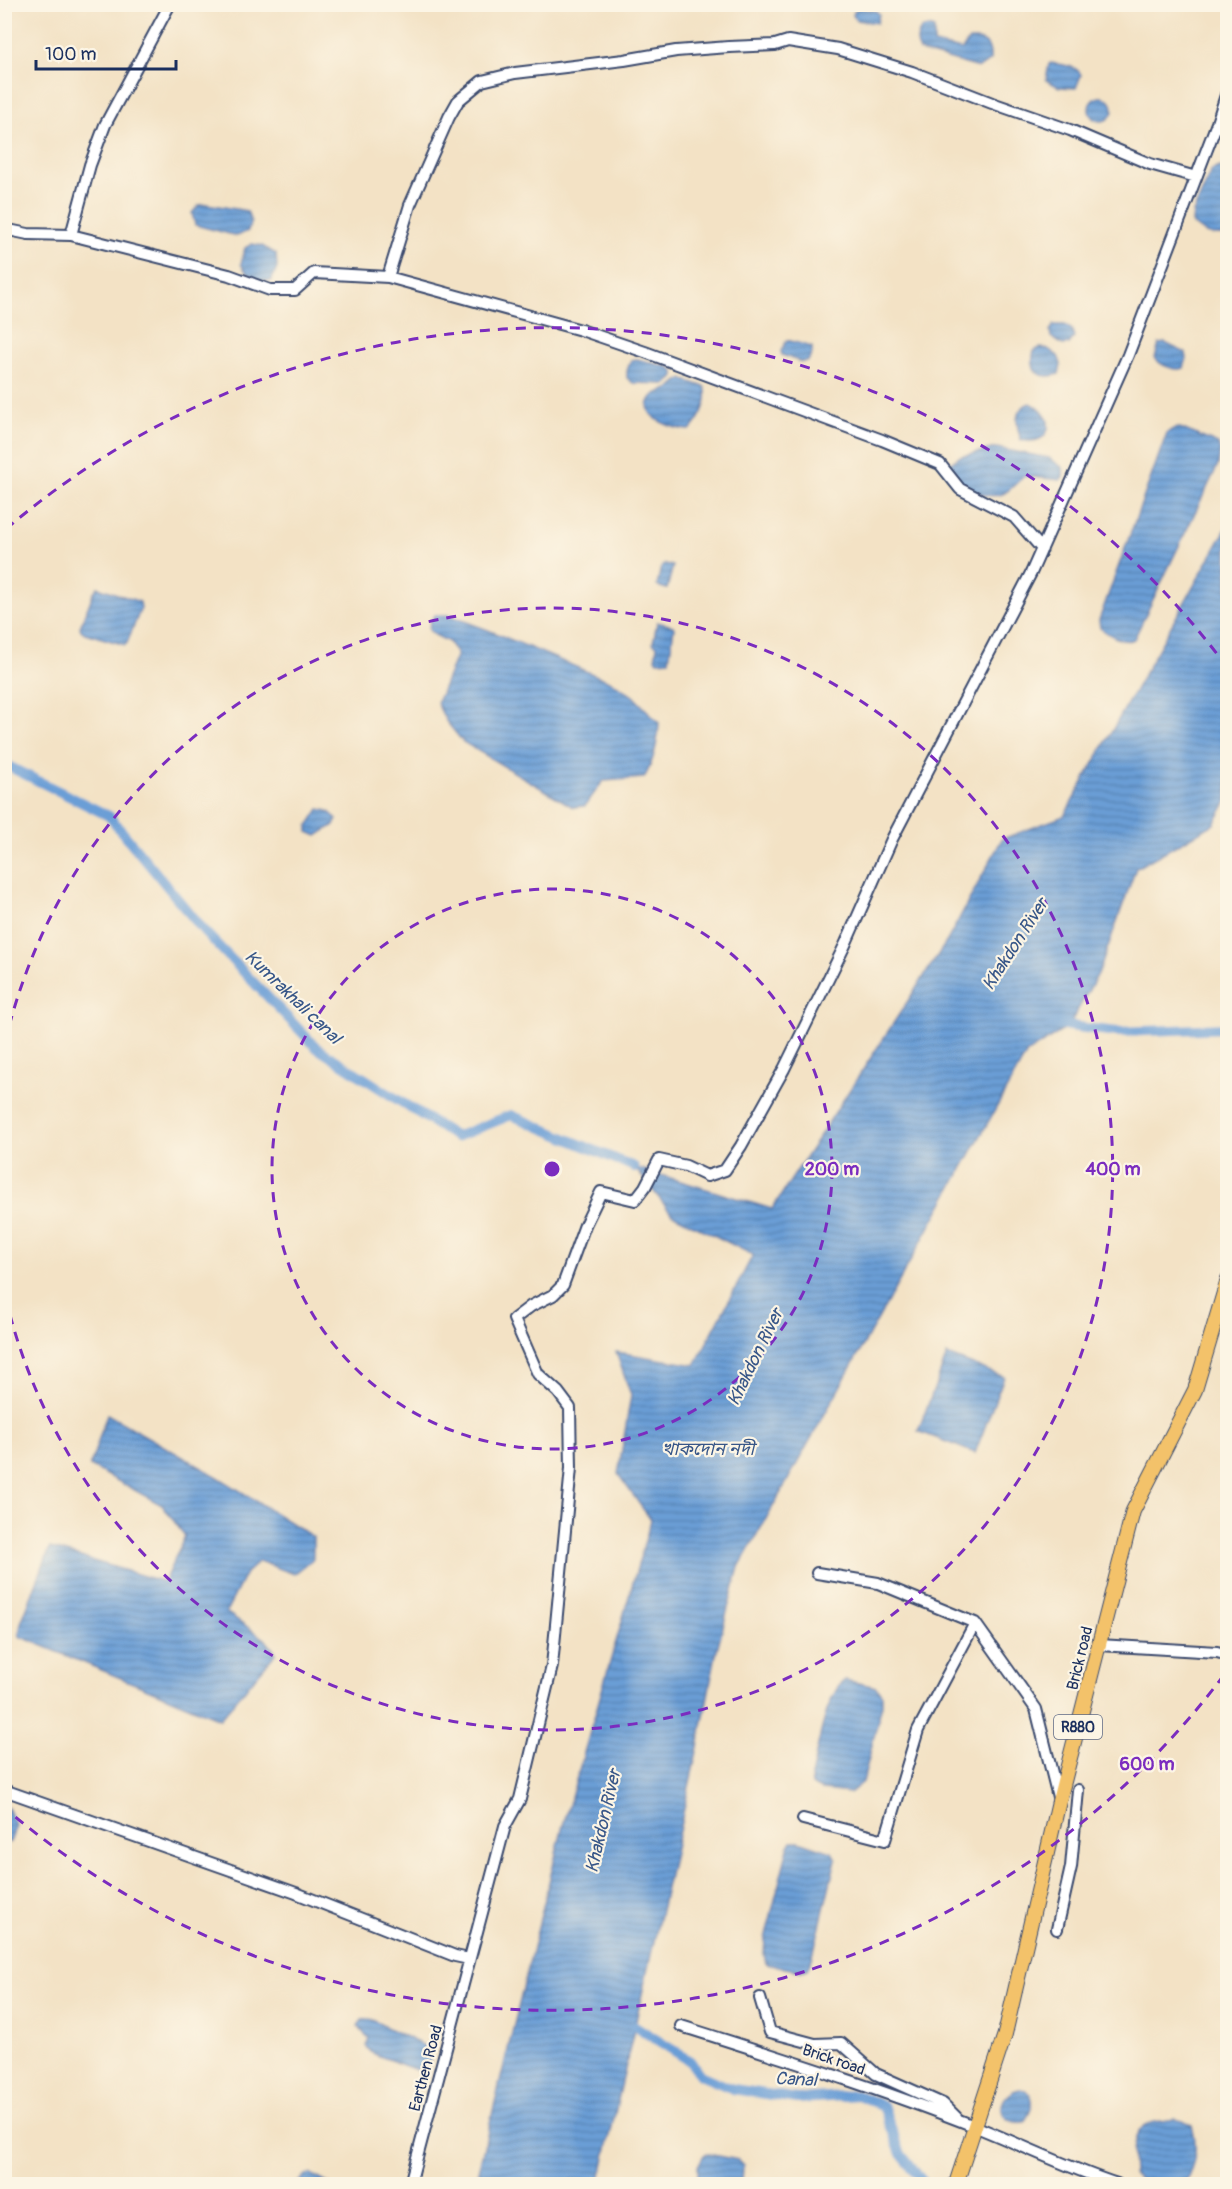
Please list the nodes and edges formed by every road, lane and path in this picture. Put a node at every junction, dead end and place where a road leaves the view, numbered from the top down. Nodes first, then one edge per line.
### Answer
1 (170, 4) edge
2 (1227, 89) edge
3 (1196, 177) junction
4 (4, 229) edge
5 (71, 235) junction
6 (387, 277) junction
7 (1042, 549) junction
8 (1227, 1279) edge
9 (817, 1573) dead end
10 (975, 1623) junction
11 (1099, 1645) junction
12 (1227, 1655) edge
13 (4, 1790) edge
14 (1078, 1790) dead end
15 (1059, 1801) junction
16 (1055, 1817) junction
17 (803, 1819) dead end
18 (1076, 1821) junction
19 (1057, 1929) dead end
20 (469, 1959) junction
21 (760, 1998) dead end
22 (681, 2026) dead end
23 (960, 2121) junction
24 (975, 2126) junction
25 (410, 2184) edge
26 (956, 2184) edge
27 (1117, 2184) edge

1 - 5 street
2 - 3 street
3 - 6 street
3 - 7 street
4 - 5 street
5 - 6 street
6 - 7 street
7 - 20 street, Earthen Road
8 - 11 main road, Brick road / R880
9 - 10 street
10 - 15 street
10 - 17 street
11 - 12 street
11 - 15 main road, Brick road / R880
13 - 20 street
14 - 18 street
15 - 16 main road, Brick road / R880
16 - 18 street
16 - 24 main road, Brick road / R880
18 - 19 street
20 - 25 street, Earthen Road
21 - 23 street
22 - 23 street, Brick road
23 - 24 street, Brick road
24 - 26 main road, Brick road / R880
24 - 27 street, Brick road

